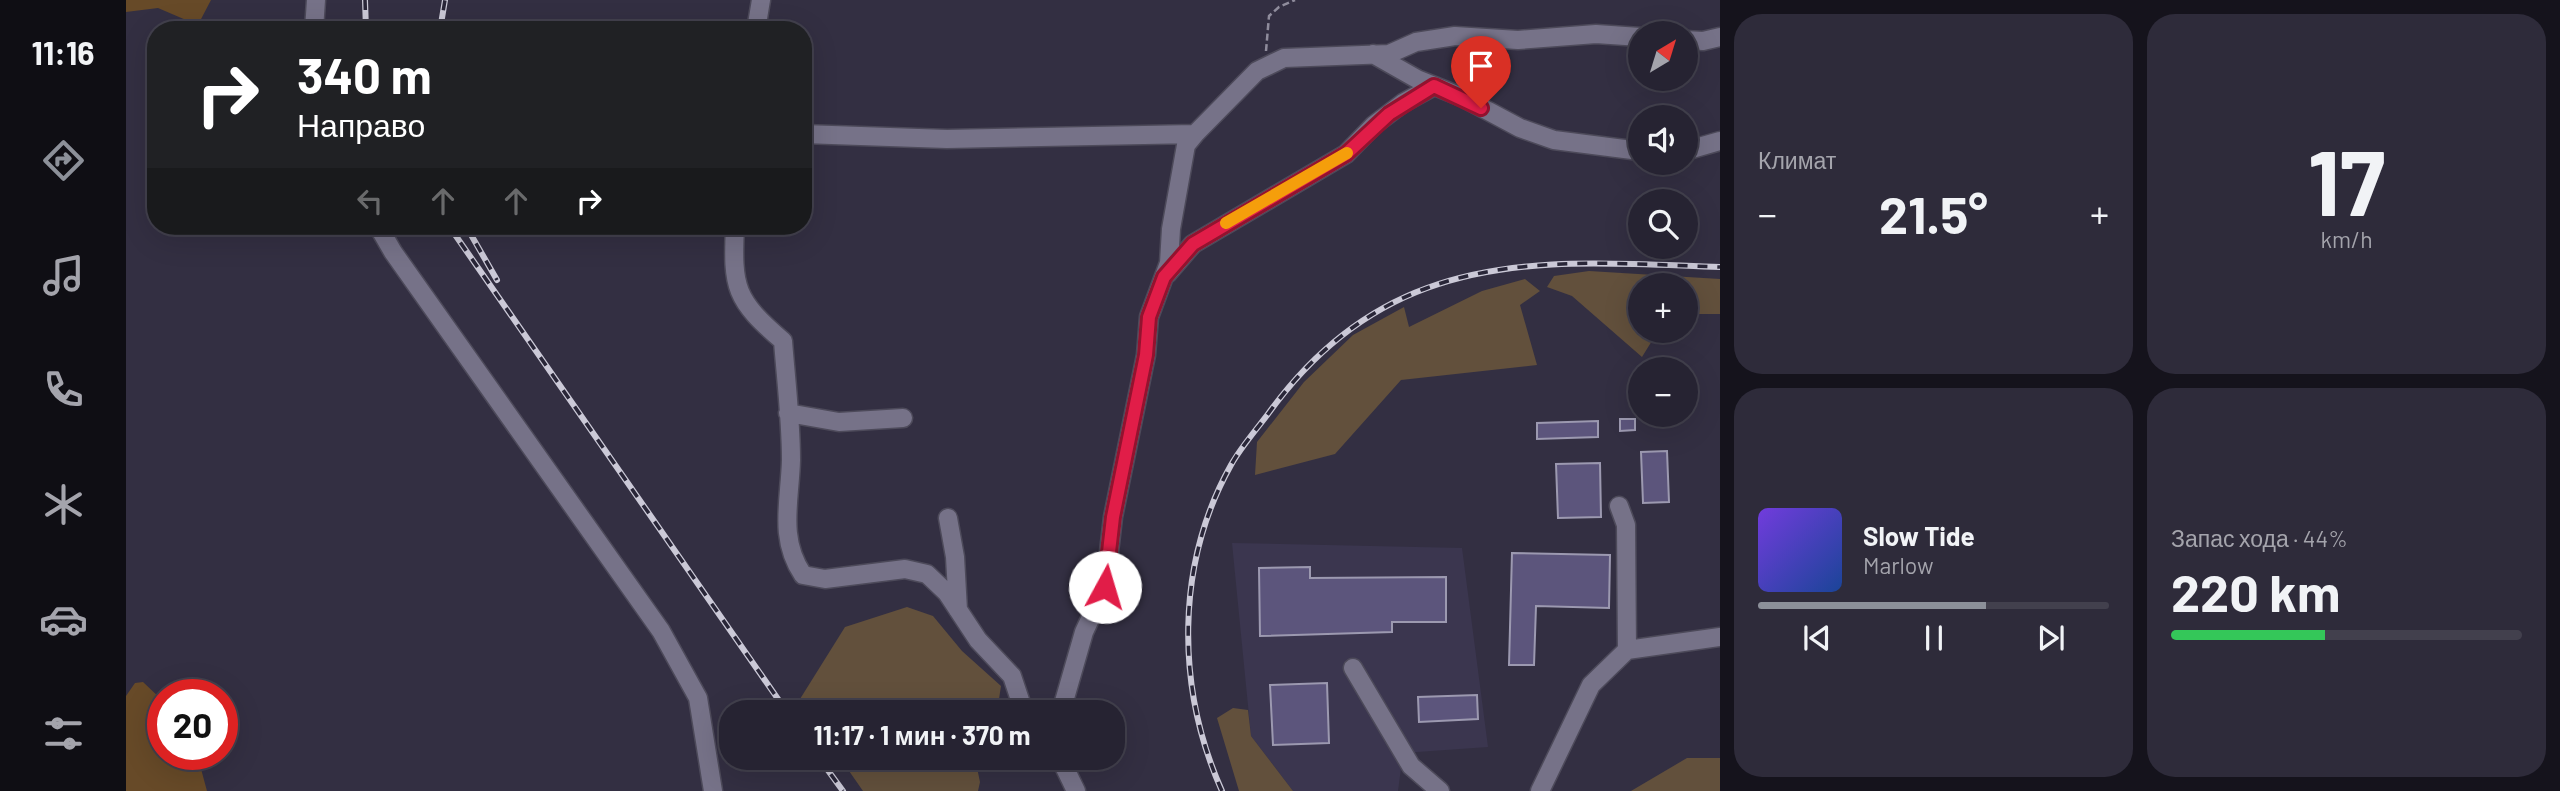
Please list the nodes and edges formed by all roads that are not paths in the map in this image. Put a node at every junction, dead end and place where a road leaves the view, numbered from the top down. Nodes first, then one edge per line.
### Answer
1 (316, 0) edge
2 (761, 0) edge
3 (315, 21) edge
4 (758, 21) edge
5 (1628, 36) edge
6 (1720, 37) edge
7 (1698, 41) edge
8 (1373, 54) junction
9 (1434, 86) junction
10 (812, 134) edge
11 (1195, 134) junction
12 (1717, 144) edge
13 (1698, 148) edge
14 (1628, 149) edge
15 (383, 235) edge
16 (734, 235) edge
17 (1164, 277) junction
18 (788, 413) junction
19 (903, 418) dead end
20 (1619, 506) dead end
21 (948, 519) dead end
22 (958, 610) junction
23 (1720, 637) edge
24 (1627, 650) junction
25 (1353, 668) dead end
26 (1020, 700) edge
27 (1064, 700) edge
28 (1066, 770) edge
29 (713, 791) edge
30 (1076, 791) edge
31 (1440, 791) edge
32 (1540, 791) edge

1 - 3 street
2 - 4 street
5 - 8 street
6 - 7 street
8 - 9 street
8 - 11 street
9 - 14 street
9 - 17 street
10 - 11 street
11 - 17 street
12 - 13 street
15 - 29 street
16 - 18 street
17 - 27 street
18 - 19 street
18 - 22 street
20 - 24 street
21 - 22 street
22 - 26 street
23 - 24 street
24 - 32 street
25 - 31 street
28 - 30 street

